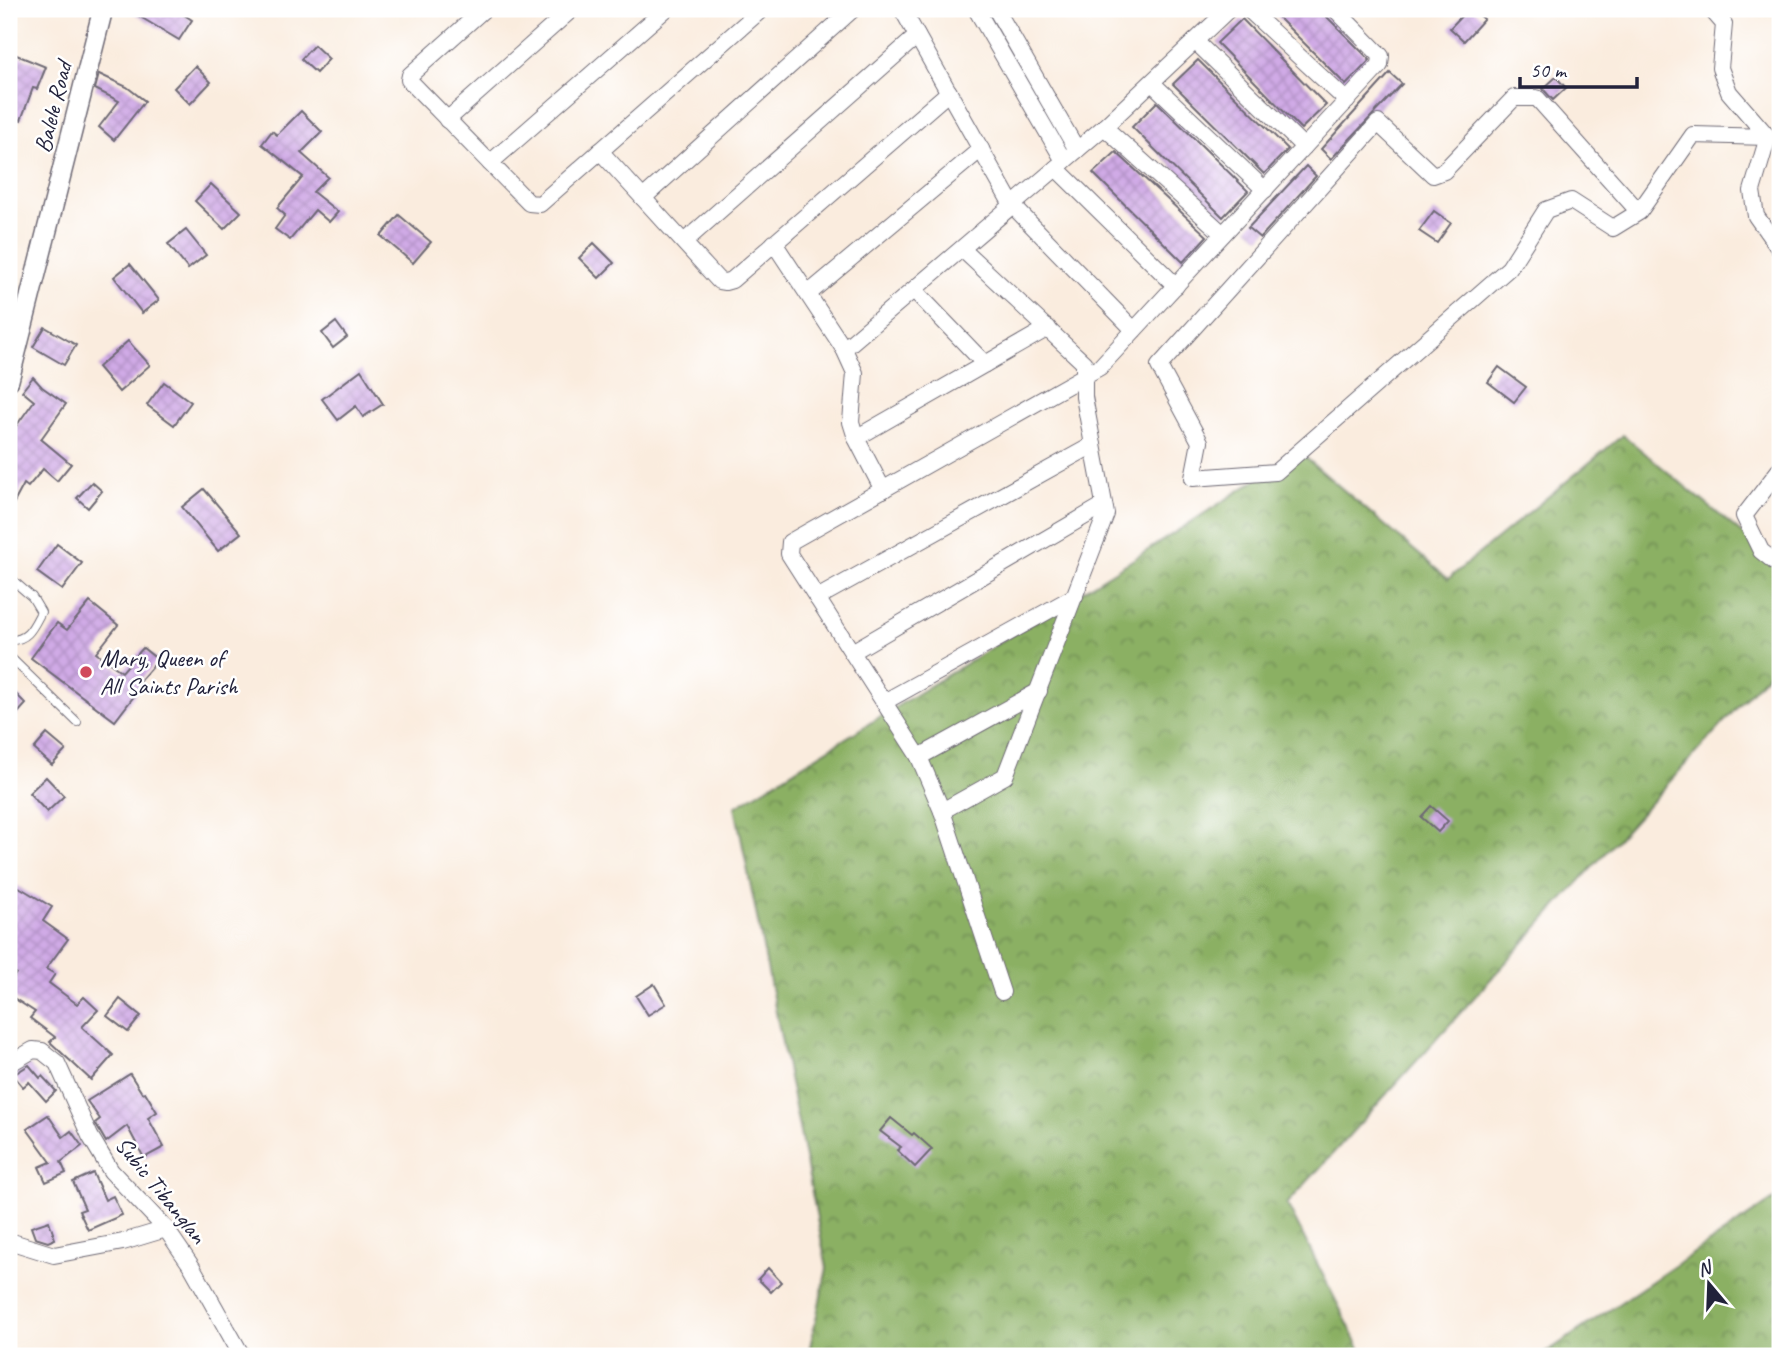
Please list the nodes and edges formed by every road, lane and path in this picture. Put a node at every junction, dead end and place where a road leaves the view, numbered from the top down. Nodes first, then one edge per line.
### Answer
1 (103, 9) edge
2 (484, 9) edge
3 (572, 9) edge
4 (666, 9) edge
5 (762, 9) edge
6 (853, 9) edge
7 (902, 9) edge
8 (976, 9) edge
9 (996, 9) edge
10 (1229, 9) edge
11 (1248, 9) edge
12 (1335, 9) edge
13 (1711, 9) edge
14 (917, 36) junction
15 (1195, 41) junction
16 (1152, 83) junction
17 (948, 92) junction
18 (1347, 101) junction
19 (447, 120) junction
20 (1104, 127) junction
21 (1768, 137) junction
22 (1304, 147) junction
23 (981, 149) junction
24 (1077, 149) junction
25 (600, 151) junction
26 (490, 163) junction
27 (1060, 164) junction
28 (1265, 190) junction
29 (643, 198) junction
30 (1012, 205) junction
31 (1639, 212) junction
32 (1223, 234) junction
33 (684, 242) junction
34 (774, 243) junction
35 (962, 249) junction
36 (1780, 250) edge
37 (1176, 286) junction
38 (914, 290) junction
39 (808, 295) junction
40 (1048, 328) junction
41 (1135, 330) junction
42 (844, 349) junction
43 (985, 364) junction
44 (1084, 376) junction
45 (9, 380) edge
46 (856, 438) junction
47 (1093, 445) junction
48 (1780, 469) edge
49 (883, 490) junction
50 (1104, 505) junction
51 (1780, 566) edge
52 (9, 577) edge
53 (1075, 596) junction
54 (817, 598) junction
55 (9, 640) edge
56 (852, 652) junction
57 (9, 656) edge
58 (1039, 691) junction
59 (884, 702) junction
60 (77, 722) dead end
61 (919, 757) junction
62 (942, 811) junction
63 (1002, 992) dead end
64 (9, 1064) edge
65 (166, 1229) junction
66 (9, 1241) edge
67 (242, 1356) edge

1 - 45 street, Balele Road
2 - 19 street
3 - 19 street
4 - 26 street
5 - 25 street
6 - 29 street
7 - 14 street
8 - 27 street
9 - 24 street
10 - 15 street
11 - 18 street
12 - 18 street
13 - 21 street
14 - 17 street
14 - 33 street
15 - 16 street
15 - 22 street
16 - 20 street
16 - 28 street
17 - 23 street
17 - 34 street
18 - 22 street
19 - 26 street
20 - 24 street
20 - 32 street
21 - 31 street
21 - 36 street
22 - 28 street
23 - 30 street
23 - 39 street
24 - 27 street
25 - 26 street
25 - 29 street
27 - 30 street
27 - 37 street
28 - 32 street
29 - 33 street
30 - 35 street
30 - 41 street
31 - 31 street
32 - 37 street
33 - 34 street
34 - 39 street
35 - 38 street
35 - 40 street
37 - 41 street
38 - 42 street
38 - 43 street
39 - 42 street
40 - 43 street
40 - 44 street
41 - 44 street
42 - 46 street
43 - 46 street
44 - 47 street
44 - 49 street
46 - 49 street
47 - 50 street
47 - 54 street
48 - 51 street
49 - 54 street
50 - 53 street
50 - 56 street
52 - 55 lane
53 - 58 street
53 - 59 street
54 - 56 street
56 - 59 street
57 - 60 lane
58 - 61 street
58 - 62 street
59 - 61 street
61 - 62 street
62 - 63 street
64 - 65 street, Subic Tibanglan
65 - 66 street
65 - 67 street, Subic Tibanglan

